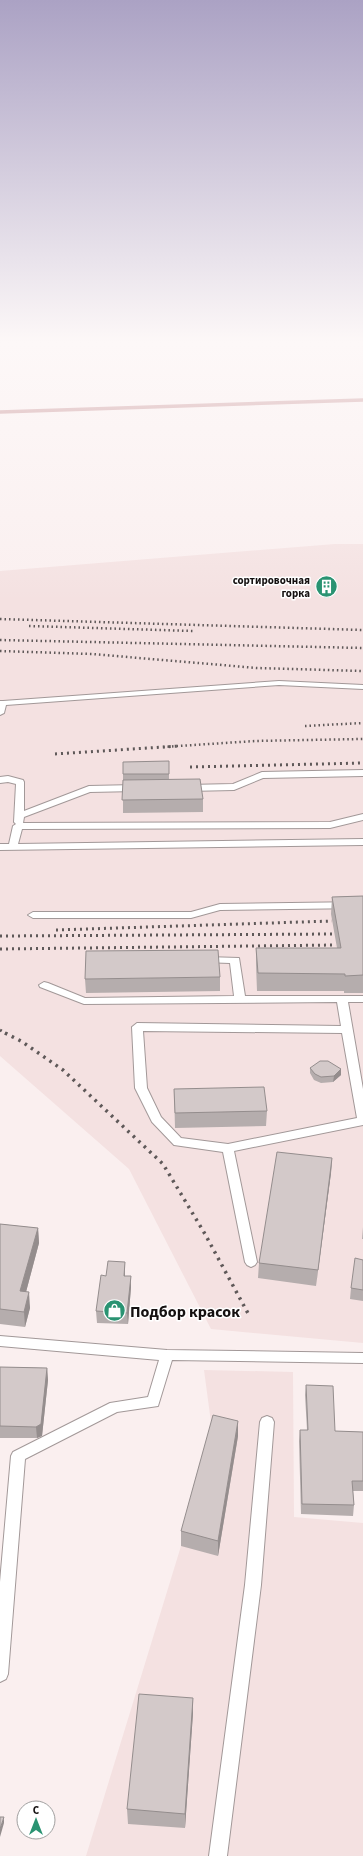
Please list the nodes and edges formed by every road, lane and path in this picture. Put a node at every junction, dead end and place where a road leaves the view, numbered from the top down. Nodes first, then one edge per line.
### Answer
1 (363, 687) edge
2 (0, 713) edge
3 (363, 773) edge
4 (0, 780) edge
5 (142, 788) edge
6 (181, 788) edge
7 (19, 816) junction
8 (363, 817) edge
9 (18, 826) junction
10 (363, 842) edge
11 (0, 847) edge
12 (13, 847) junction
13 (363, 905) edge
14 (33, 915) dead end
15 (198, 960) edge
16 (44, 985) dead end
17 (363, 998) edge
18 (342, 999) junction
19 (240, 1000) junction
20 (347, 1030) junction
21 (363, 1121) edge
22 (228, 1148) junction
23 (251, 1262) dead end
24 (0, 1341) edge
25 (167, 1355) junction
26 (363, 1358) edge
27 (267, 1422) dead end
28 (0, 1674) edge
29 (218, 1856) edge

1 - 2 lane
3 - 6 lane
4 - 7 lane
5 - 7 lane
7 - 9 lane
8 - 9 lane
9 - 12 lane
10 - 12 lane
11 - 12 lane
13 - 14 lane
15 - 19 lane
16 - 19 lane
17 - 18 lane
18 - 19 lane
18 - 20 lane
20 - 21 lane
20 - 22 lane
21 - 22 lane
22 - 23 lane
24 - 25 lane
25 - 26 lane
25 - 28 lane
27 - 29 lane

